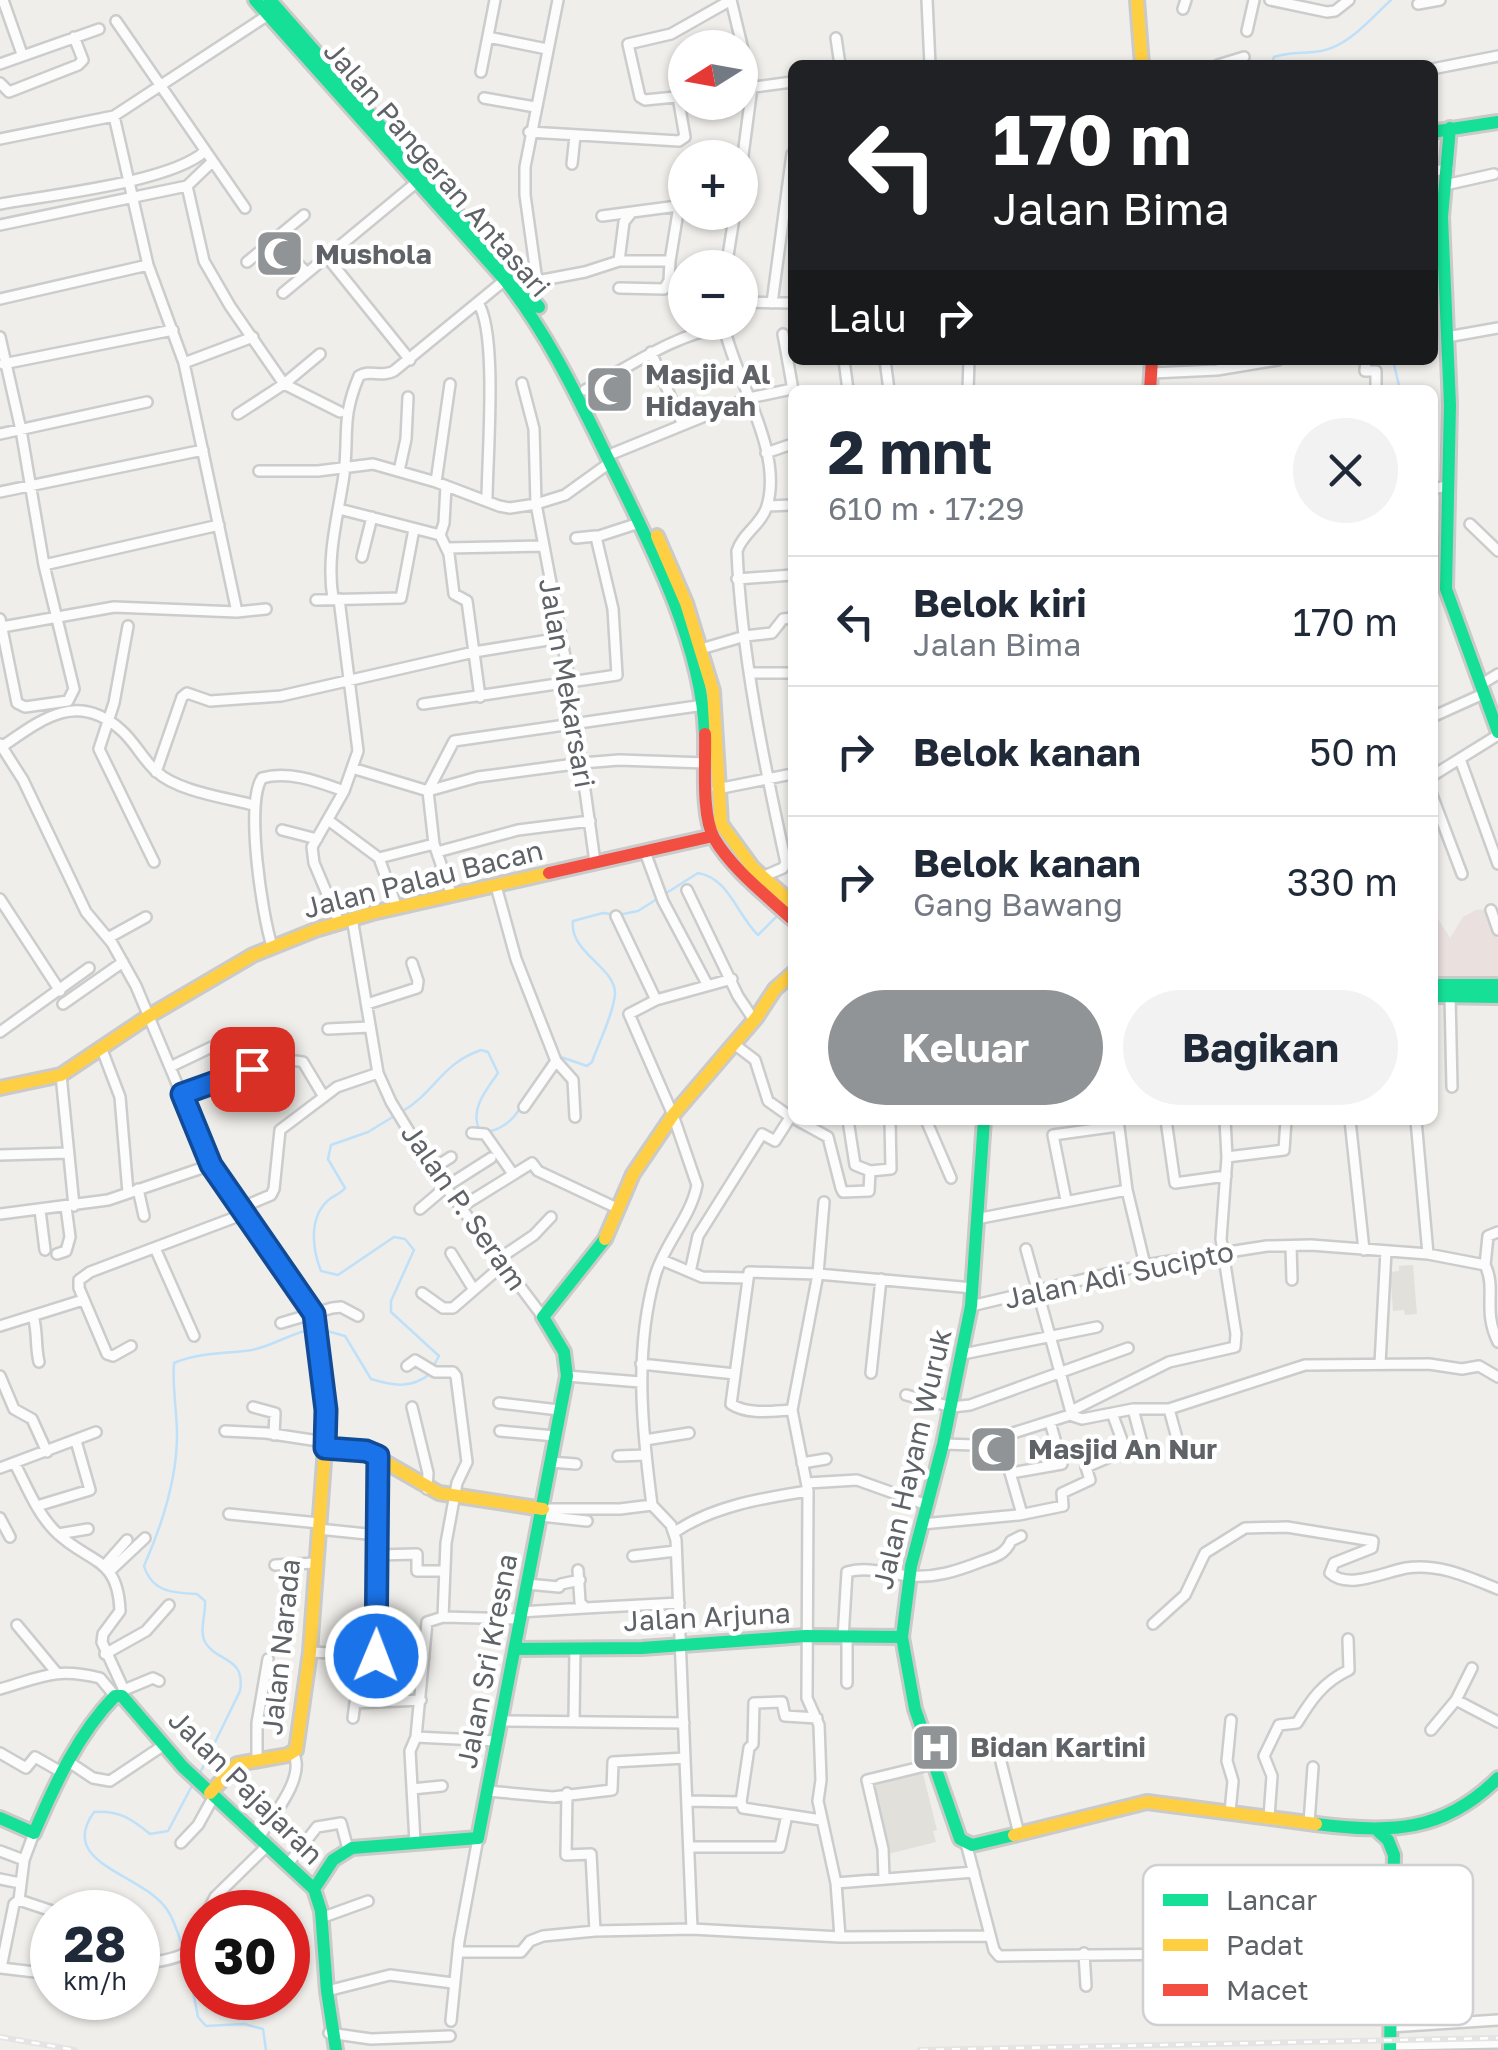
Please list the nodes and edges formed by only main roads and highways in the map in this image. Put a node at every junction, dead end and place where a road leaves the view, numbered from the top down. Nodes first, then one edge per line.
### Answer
1 (254, 0) edge
2 (1136, 0) edge
3 (267, 9) edge
4 (1142, 60) edge
5 (366, 116) junction
6 (1498, 122) edge
7 (1450, 128) junction
8 (1438, 131) edge
9 (1438, 214) edge
10 (1438, 230) edge
11 (611, 458) junction
12 (1440, 488) edge
13 (1498, 733) edge
14 (714, 836) junction
15 (788, 909) edge
16 (788, 978) edge
17 (1438, 986) edge
18 (1494, 991) edge
19 (1438, 996) edge
20 (0, 1088) edge
21 (984, 1125) edge
22 (542, 1512) junction
23 (902, 1638) junction
24 (515, 1649) junction
25 (1498, 1778) edge
26 (212, 1794) junction
27 (0, 1818) edge
28 (1406, 1829) junction
29 (1378, 1831) junction
30 (1394, 1865) edge
31 (1401, 1865) edge
32 (314, 1889) junction
33 (1397, 2027) edge
34 (332, 2033) junction
35 (1395, 2048) edge
36 (328, 2050) edge
37 (336, 2050) edge

1 - 3 main road, Jalan Pangeran Antasari
2 - 4 main road
3 - 5 main road, Jalan Pangeran Antasari
5 - 11 main road, Jalan Pangeran Antasari
5 - 11 main road, Jalan Pangeran Antasari
6 - 7 main road
7 - 8 main road
7 - 9 main road
10 - 12 main road
11 - 14 main road, Jalan Pangeran Antasari
11 - 15 main road, Jalan Pangeran Antasari
12 - 13 main road
14 - 15 main road, Jalan Pangeran Antasari
14 - 20 main road, Jalan Palau Bacan
16 - 22 main road, Jalan Sri Kresna
17 - 18 main road
18 - 19 main road
21 - 23 main road, Jalan Hayam Wuruk
22 - 24 main road, Jalan Sri Kresna
22 - 26 main road, Jalan Narada
23 - 24 main road, Jalan Arjuna
23 - 29 main road, Jalan Hayam Wuruk
24 - 32 main road, Jalan Sri Kresna
25 - 28 main road
26 - 27 main road, Jalan Pajajaran
26 - 32 main road, Jalan Pajajaran
28 - 29 main road
28 - 31 main road
29 - 30 main road
32 - 34 main road, Jalan Pajajaran
33 - 35 main road
34 - 36 main road
34 - 37 main road

